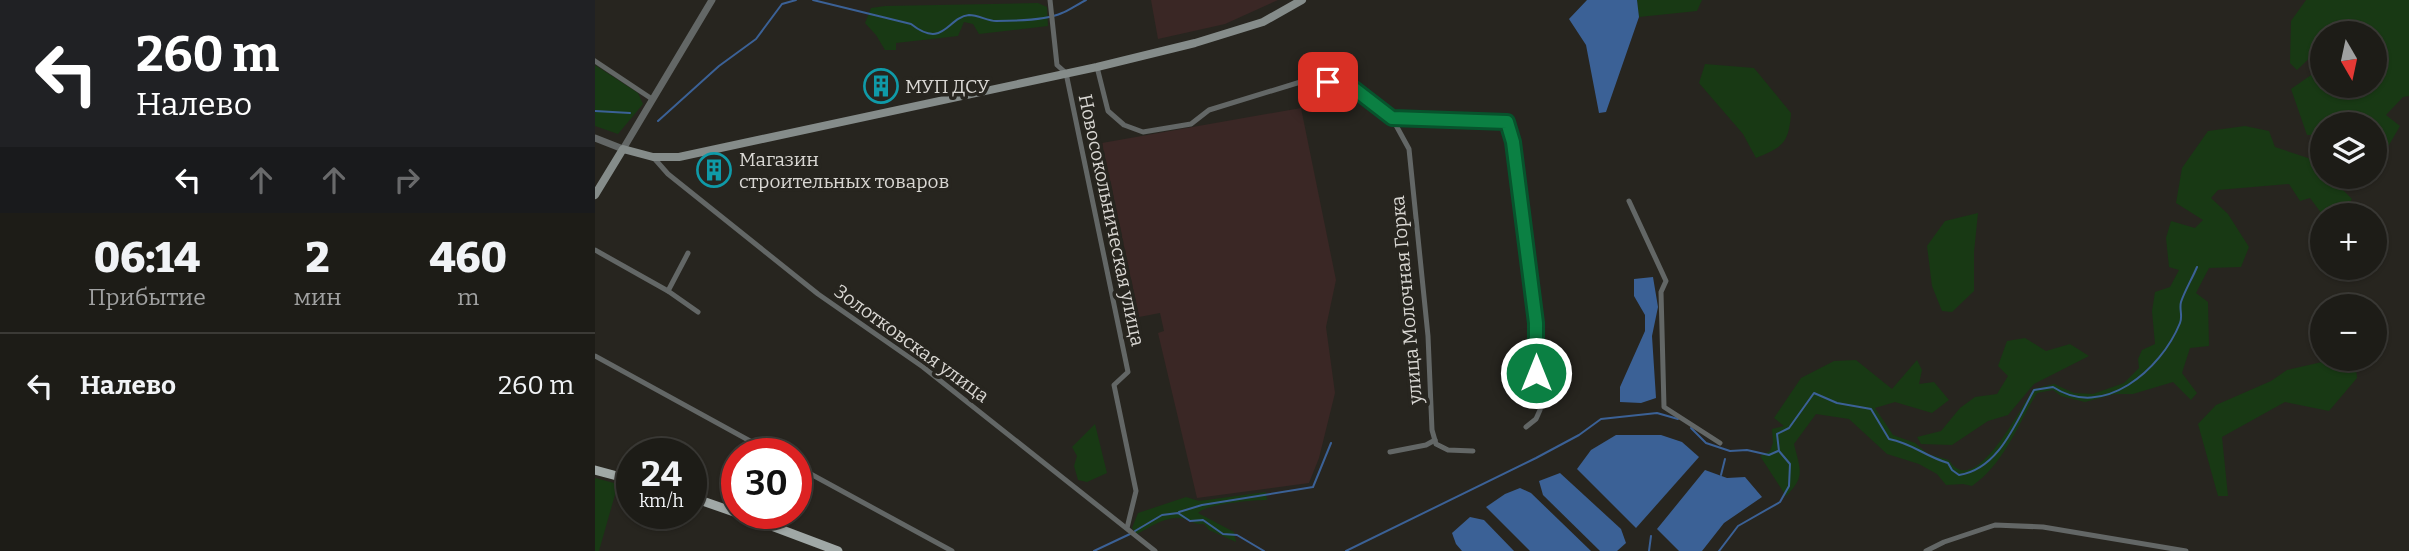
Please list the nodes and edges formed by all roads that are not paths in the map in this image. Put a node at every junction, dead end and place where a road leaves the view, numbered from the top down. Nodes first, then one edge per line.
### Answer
1 (712, 0) edge
2 (1050, 0) edge
3 (1302, 0) edge
4 (595, 61) edge
5 (1097, 67) junction
6 (1066, 73) junction
7 (652, 99) junction
8 (1392, 118) junction
9 (595, 138) edge
10 (623, 149) junction
11 (653, 158) junction
12 (595, 195) edge
13 (1629, 201) dead end
14 (595, 250) edge
15 (688, 253) dead end
16 (668, 291) junction
17 (698, 312) dead end
18 (595, 356) edge
19 (1526, 427) dead end
20 (745, 438) edge
21 (1435, 440) junction
22 (1720, 443) dead end
23 (1473, 451) dead end
24 (1390, 452) dead end
25 (595, 470) edge
26 (812, 475) edge
27 (616, 476) edge
28 (780, 529) edge
29 (1128, 529) junction
30 (838, 551) edge
31 (953, 551) edge
32 (1155, 551) edge
33 (1926, 551) edge
34 (2186, 551) edge

1 - 7 street
2 - 6 street
3 - 5 main road, Новосокольническая улица
4 - 7 street
5 - 6 main road, Новосокольническая улица
5 - 8 street
6 - 11 main road, Новосокольническая улица
6 - 29 street, Новосокольническая улица
7 - 10 street
8 - 19 street
8 - 21 street, улица Молочная Горка
9 - 10 street
10 - 11 main road, Новосокольническая улица
10 - 12 main road
11 - 29 street, Золотковская улица
13 - 22 street
14 - 16 street
15 - 16 street
16 - 17 street
18 - 20 street
21 - 23 street
21 - 24 street
25 - 27 main road
26 - 31 street
28 - 30 main road
29 - 32 street, Золотковская улица
33 - 34 street

